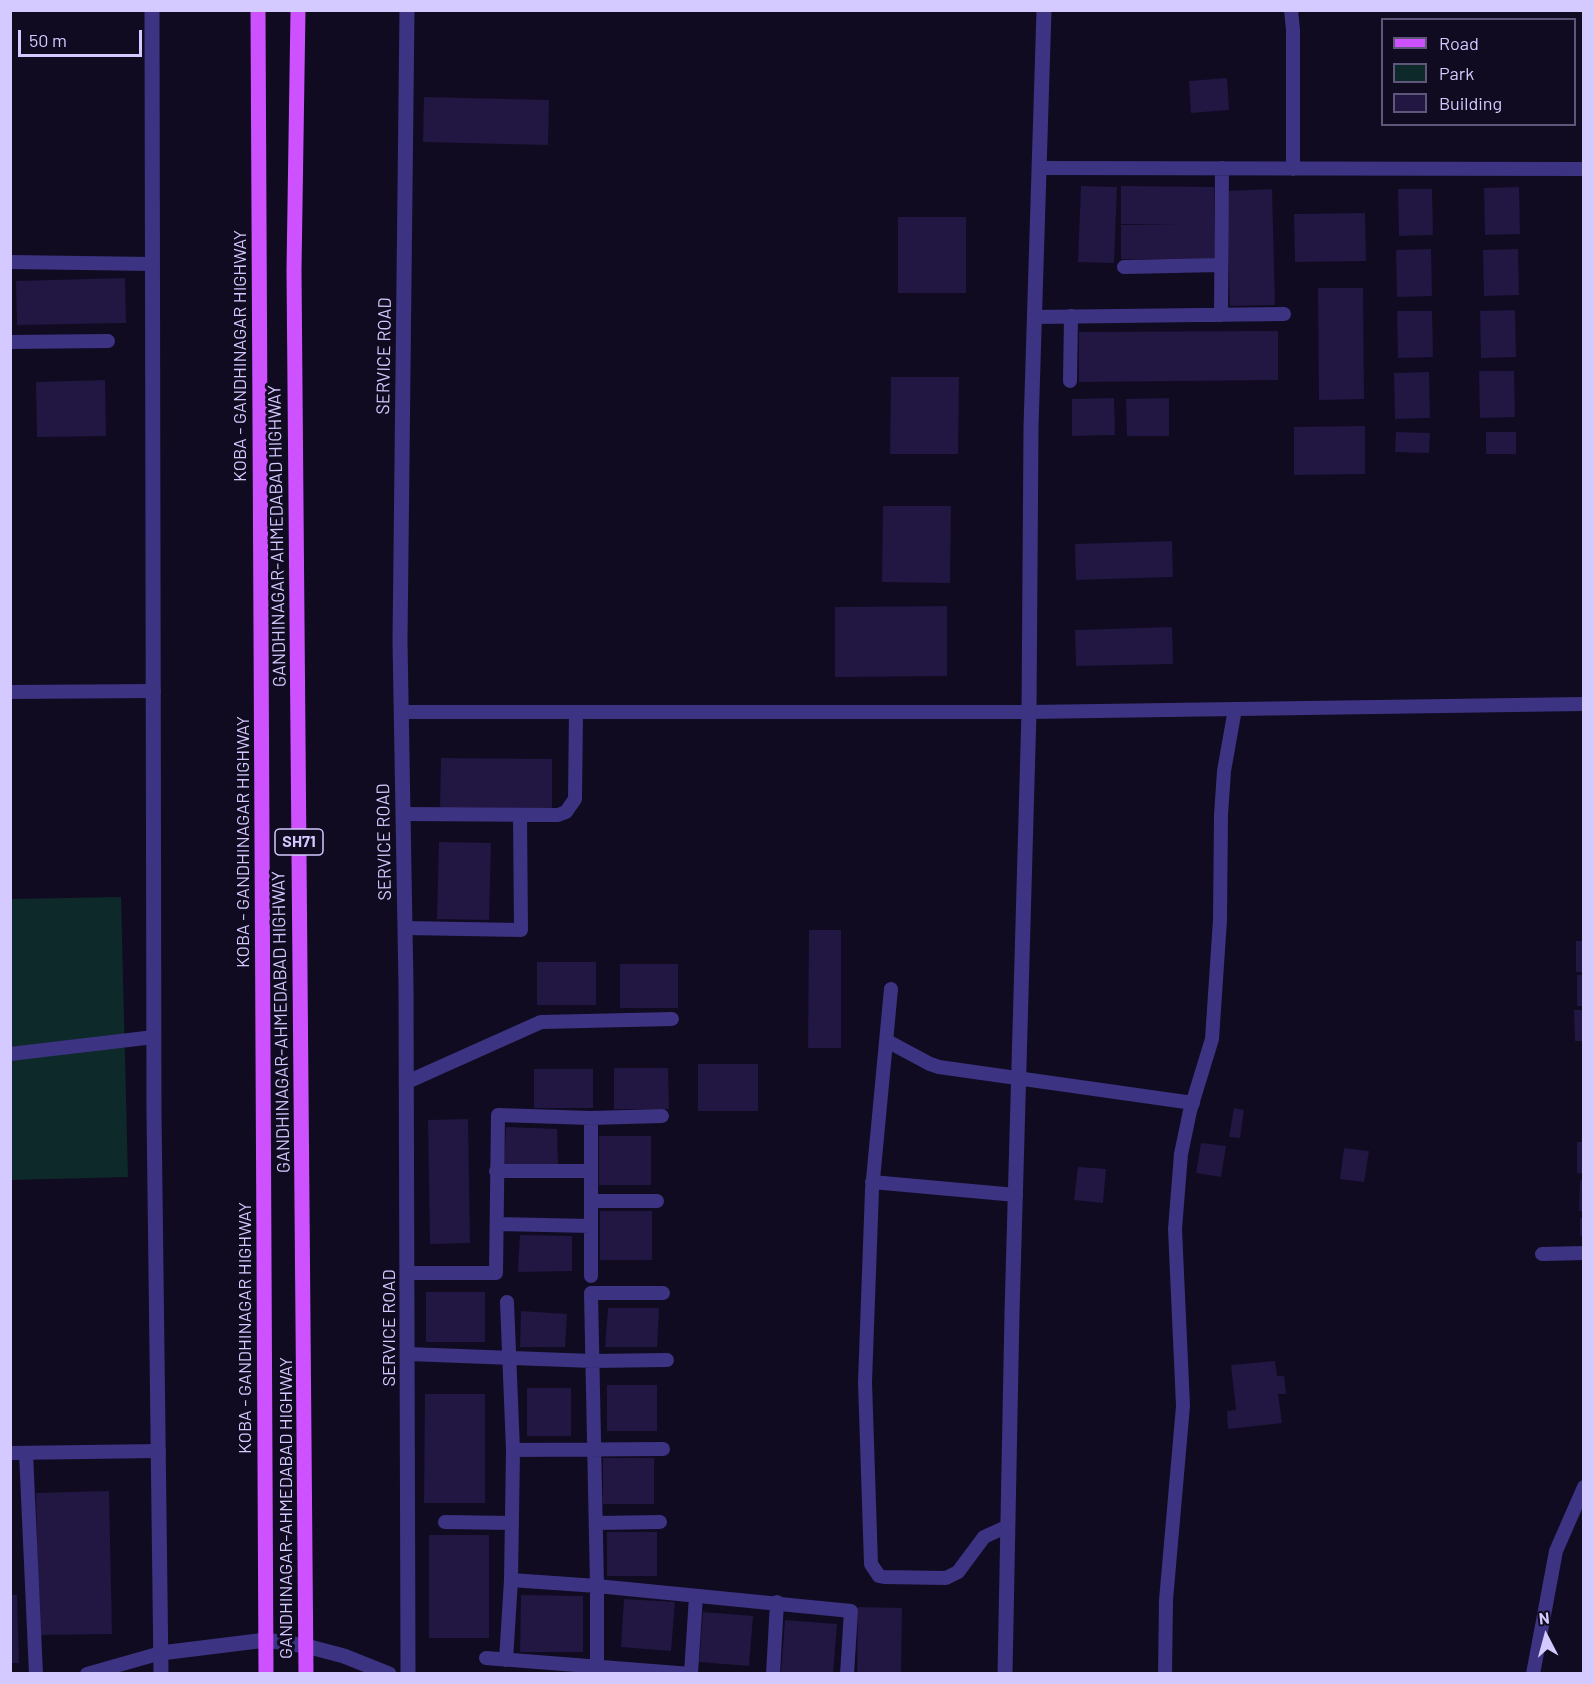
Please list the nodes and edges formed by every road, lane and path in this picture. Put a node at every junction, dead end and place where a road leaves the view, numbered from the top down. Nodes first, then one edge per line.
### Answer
1 (152, 10) edge
2 (258, 10) edge
3 (298, 10) edge
4 (407, 10) edge
5 (1044, 10) edge
6 (1291, 10) edge
7 (1039, 168) junction
8 (1222, 168) junction
9 (1293, 169) junction
10 (1584, 169) edge
11 (10, 262) edge
12 (153, 264) junction
13 (1221, 265) junction
14 (1124, 267) dead end
15 (1284, 314) dead end
16 (1221, 315) junction
17 (1071, 316) junction
18 (1034, 317) junction
19 (108, 341) dead end
20 (10, 342) edge
21 (1070, 381) dead end
22 (154, 691) junction
23 (10, 692) edge
24 (1584, 704) edge
25 (1234, 709) junction
26 (401, 712) junction
27 (576, 712) junction
28 (1029, 712) junction
29 (403, 814) junction
30 (520, 815) junction
31 (405, 928) junction
32 (891, 989) dead end
33 (672, 1019) dead end
34 (154, 1037) junction
35 (887, 1041) junction
36 (10, 1054) edge
37 (1018, 1076) junction
38 (407, 1082) junction
39 (1193, 1102) junction
40 (662, 1116) dead end
41 (591, 1118) junction
42 (496, 1171) junction
43 (591, 1171) junction
44 (872, 1182) junction
45 (1016, 1195) junction
46 (591, 1201) junction
47 (657, 1201) dead end
48 (497, 1224) junction
49 (591, 1226) junction
50 (1584, 1253) edge
51 (1542, 1254) dead end
52 (408, 1274) junction
53 (591, 1276) dead end
54 (663, 1293) dead end
55 (507, 1302) dead end
56 (408, 1354) junction
57 (509, 1358) junction
58 (667, 1360) dead end
59 (592, 1361) junction
60 (663, 1449) dead end
61 (513, 1450) junction
62 (594, 1450) junction
63 (159, 1452) junction
64 (10, 1453) edge
65 (26, 1453) junction
66 (1584, 1487) edge
67 (445, 1522) dead end
68 (660, 1522) dead end
69 (512, 1523) junction
70 (596, 1523) junction
71 (1008, 1526) junction
72 (511, 1580) junction
73 (597, 1586) junction
74 (696, 1596) junction
75 (777, 1602) junction
76 (266, 1640) junction
77 (306, 1646) junction
78 (161, 1653) junction
79 (486, 1658) dead end
80 (506, 1660) junction
81 (597, 1670) edge
82 (617, 1670) edge
83 (36, 1674) edge
84 (87, 1674) edge
85 (161, 1674) edge
86 (266, 1674) edge
87 (306, 1674) edge
88 (389, 1674) edge
89 (408, 1674) edge
90 (691, 1674) edge
91 (773, 1674) edge
92 (847, 1674) edge
93 (1005, 1674) edge
94 (1165, 1674) edge
95 (1533, 1674) edge

1 - 12 street
2 - 76 main road, KOBA - GANDHINAGAR HIGHWAY / SH71
3 - 77 main road, GANDHINAGAR-AHMEDABAD HIGHWAY / SH71
4 - 26 street, SERVICE ROAD
5 - 7 street
6 - 9 street
7 - 8 street
7 - 18 street
8 - 9 street
8 - 13 street
9 - 10 street
11 - 12 street
12 - 22 street
13 - 14 street
13 - 16 street
15 - 16 street
16 - 17 street
17 - 18 street
17 - 21 street
18 - 28 street
19 - 20 street
22 - 23 street
22 - 34 street
24 - 25 street
25 - 28 street
25 - 39 street
26 - 27 street
26 - 29 street, SERVICE ROAD
27 - 28 street
27 - 30 street
28 - 37 street
29 - 30 street
29 - 31 street, SERVICE ROAD
30 - 31 street
31 - 38 street, SERVICE ROAD
32 - 35 street
33 - 38 street
34 - 36 street
34 - 63 street
35 - 37 street
35 - 44 street
37 - 39 street
37 - 45 street
38 - 52 street, SERVICE ROAD
39 - 94 street
40 - 41 street
41 - 42 street
41 - 43 street
42 - 43 street
42 - 48 street
43 - 46 street
44 - 45 street
44 - 71 street
45 - 71 street
46 - 47 street
46 - 49 street
48 - 49 street
48 - 52 street
49 - 53 street
50 - 51 street
52 - 56 street, SERVICE ROAD
54 - 59 street
55 - 57 street
56 - 57 street
56 - 89 street, SERVICE ROAD
57 - 59 street
57 - 61 street
58 - 59 street
59 - 62 street
60 - 62 street
61 - 62 street
61 - 69 street
62 - 70 street
63 - 65 street
63 - 78 street
64 - 65 street
65 - 83 street
66 - 95 street
67 - 69 street
68 - 70 street
69 - 72 street
70 - 73 street
71 - 93 street
72 - 73 street
72 - 80 street
73 - 74 street
73 - 81 street
74 - 75 street
74 - 90 street
75 - 91 street
75 - 92 street
76 - 77 street
76 - 78 street
76 - 86 main road, KOBA - GANDHINAGAR HIGHWAY / SH71
77 - 87 main road, GANDHINAGAR-AHMEDABAD HIGHWAY / SH71
77 - 88 street
78 - 84 street
78 - 85 street
79 - 80 street
80 - 81 street
81 - 82 street
82 - 90 street

